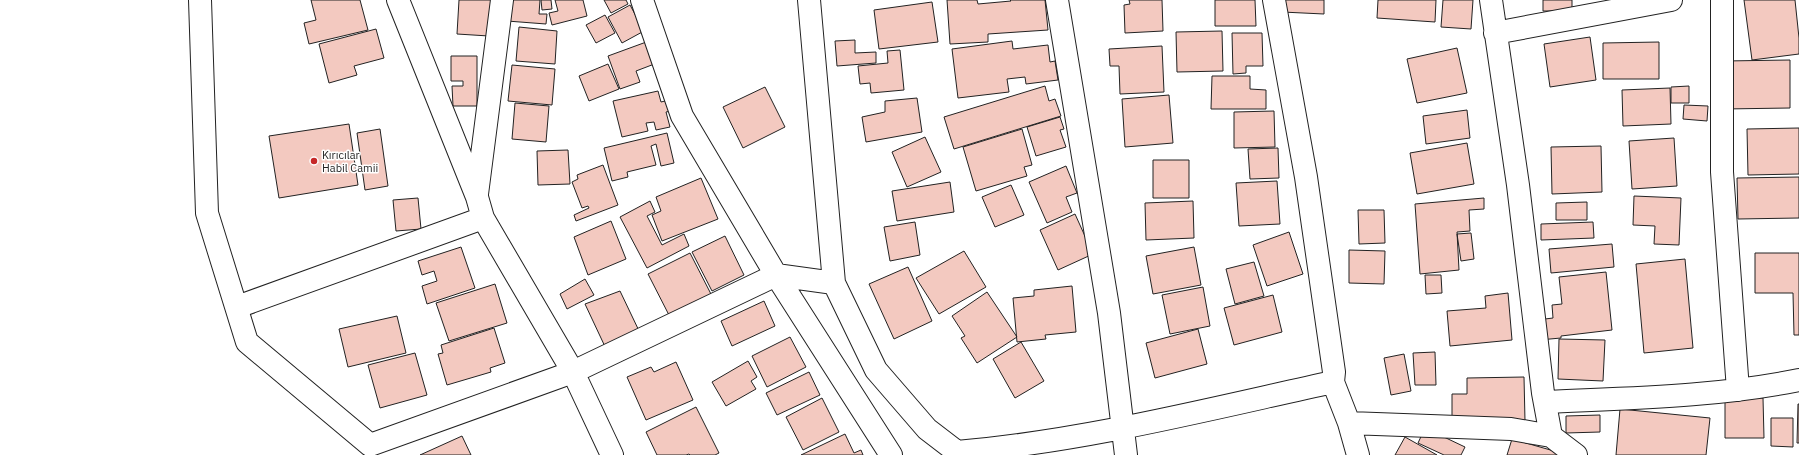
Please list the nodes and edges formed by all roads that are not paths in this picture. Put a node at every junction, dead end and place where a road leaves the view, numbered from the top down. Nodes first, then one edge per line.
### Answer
1 (200, 0) edge
2 (398, 0) edge
3 (502, 0) edge
4 (642, 0) edge
5 (809, 0) edge
6 (1057, 0) edge
7 (1274, 0) edge
8 (1491, 0) edge
9 (1671, 0) edge
10 (1722, 0) edge
11 (1496, 33) junction
12 (480, 207) junction
13 (776, 275) junction
14 (834, 284) junction
15 (237, 307) junction
16 (573, 372) junction
17 (1799, 380) edge
18 (1333, 382) junction
19 (1738, 390) junction
20 (1544, 402) junction
21 (1349, 423) junction
22 (1122, 428) junction
23 (1551, 436) junction
24 (612, 455) edge
25 (891, 455) edge
26 (1126, 455) edge
27 (1358, 455) edge
28 (1576, 455) edge

1 - 15 street
2 - 12 street
3 - 12 street
4 - 13 street
5 - 14 street
6 - 22 street
7 - 18 street
8 - 11 street
9 - 11 street
10 - 19 street
11 - 20 street
12 - 15 street
12 - 16 street
13 - 14 street
13 - 16 street
13 - 25 street
14 - 22 street
15 - 16 street
16 - 24 street
17 - 19 street
18 - 21 street
18 - 22 street
19 - 20 street
20 - 23 street
21 - 23 street
21 - 27 street
22 - 26 street
23 - 28 street

